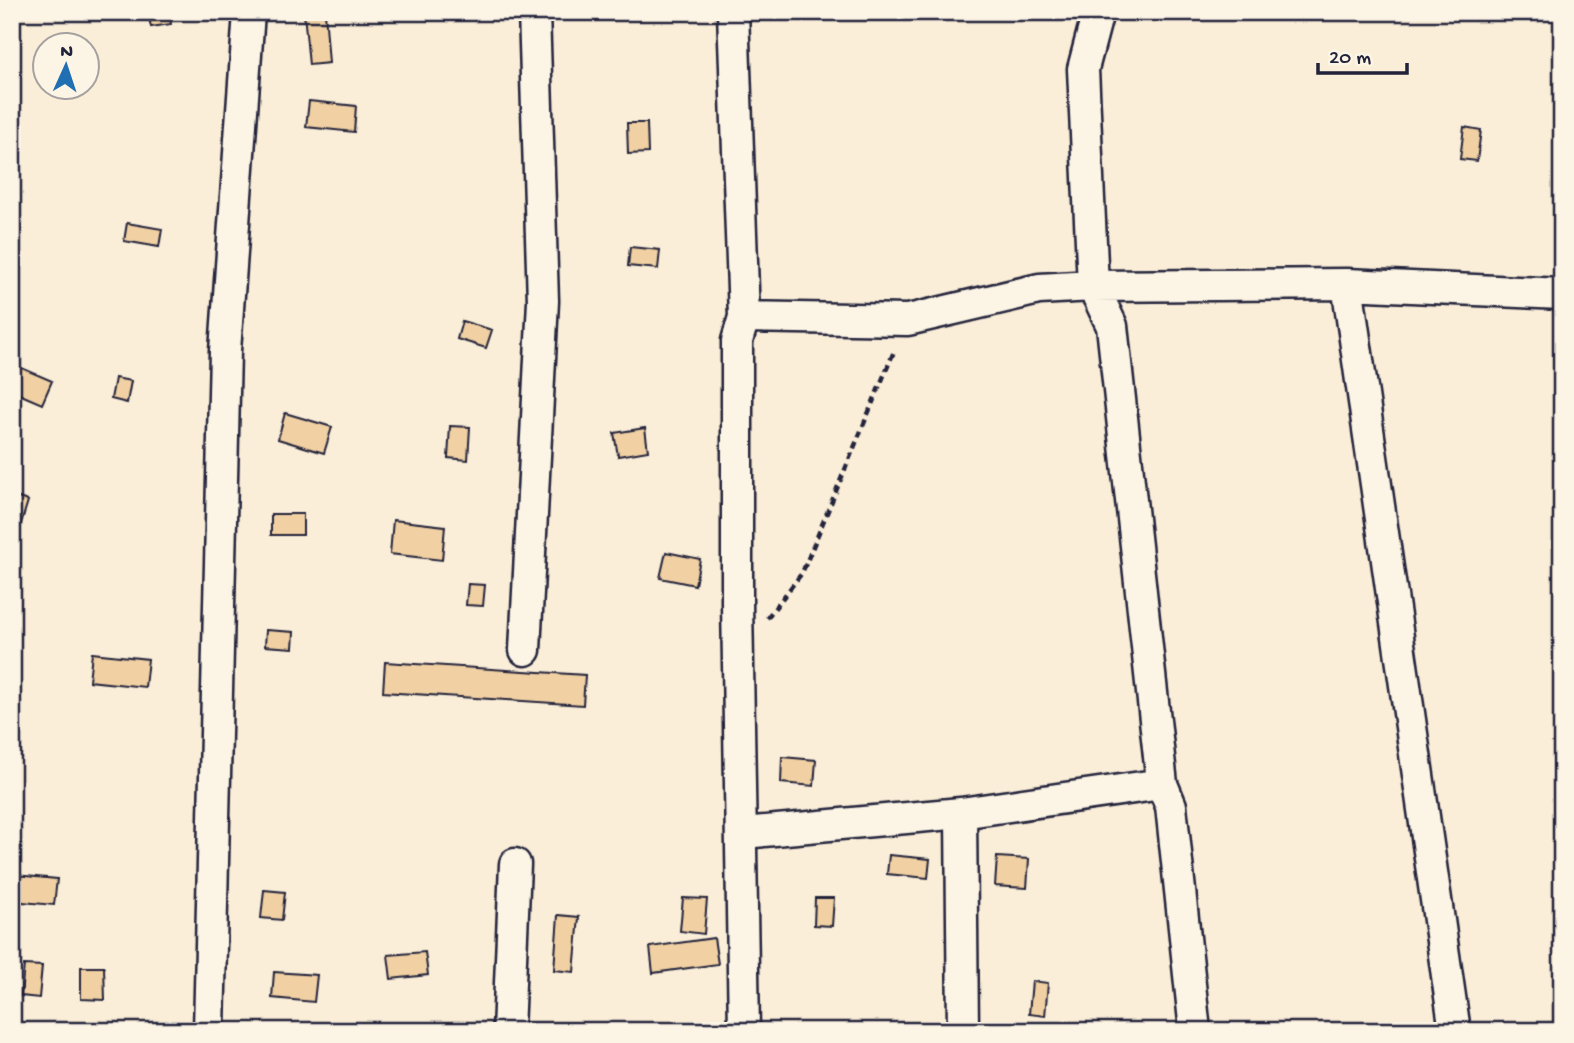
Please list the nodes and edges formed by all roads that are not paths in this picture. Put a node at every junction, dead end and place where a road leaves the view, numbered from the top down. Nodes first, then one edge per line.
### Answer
1 (249, 12) edge
2 (534, 12) edge
3 (733, 12) edge
4 (1098, 12) edge
5 (1347, 284) junction
6 (1093, 286) junction
7 (1562, 294) edge
8 (744, 317) junction
9 (525, 650) dead end
10 (1162, 784) junction
11 (961, 813) junction
12 (743, 833) junction
13 (515, 864) dead end
14 (209, 1031) edge
15 (508, 1031) edge
16 (744, 1031) edge
17 (963, 1031) edge
18 (1195, 1031) edge
19 (1455, 1031) edge

1 - 14 street
2 - 9 street
3 - 8 street
4 - 6 street
5 - 6 street
5 - 7 street
5 - 19 street
6 - 8 street
6 - 10 street
8 - 12 street
10 - 11 street
10 - 18 street
11 - 12 street
11 - 17 street
12 - 16 street
13 - 15 street

